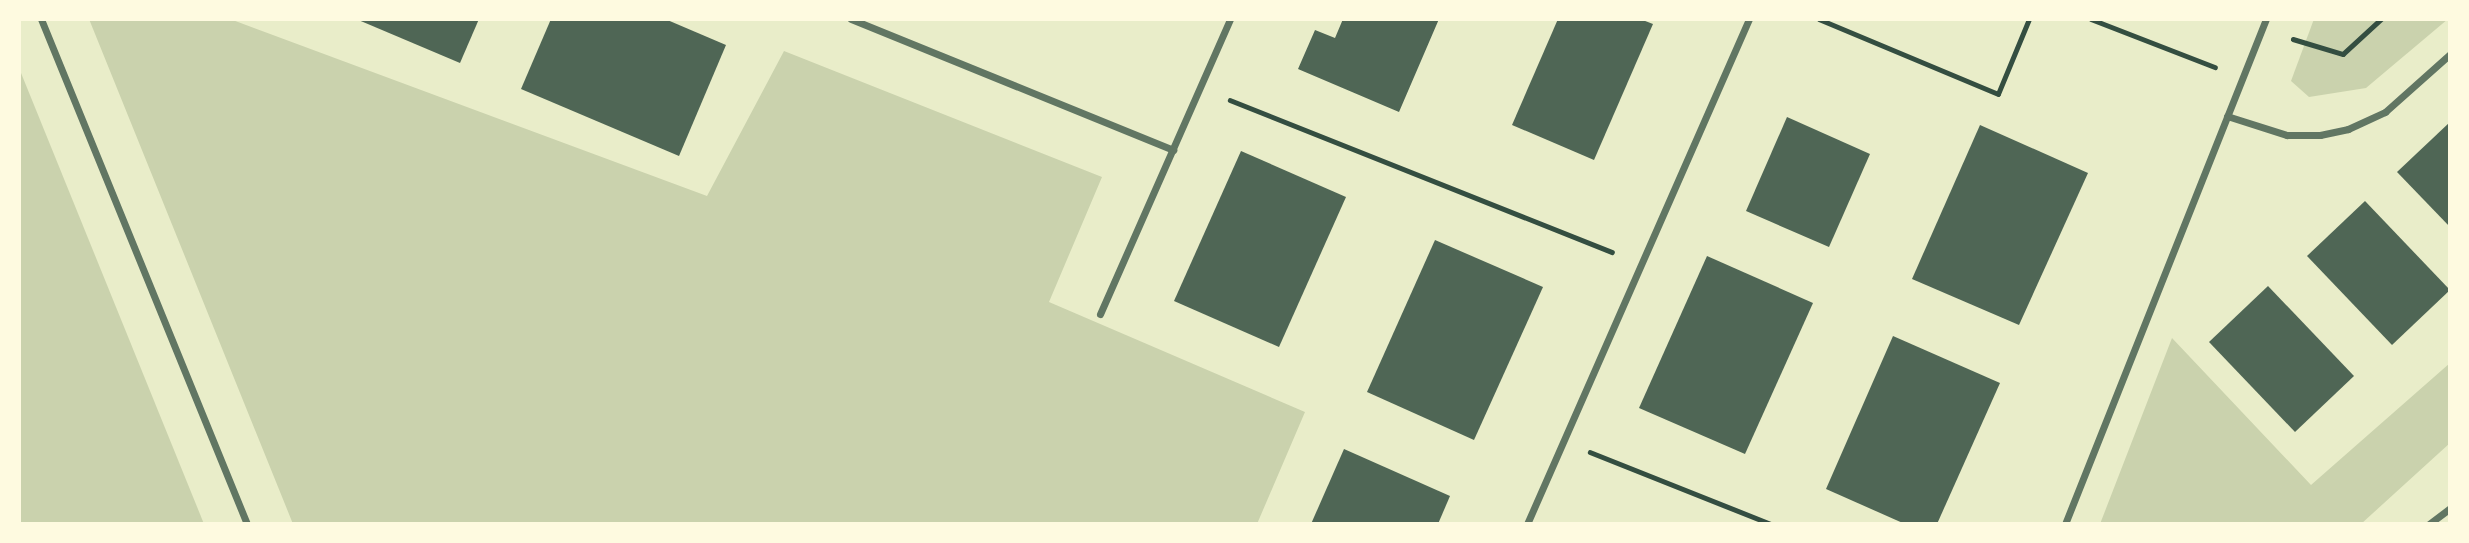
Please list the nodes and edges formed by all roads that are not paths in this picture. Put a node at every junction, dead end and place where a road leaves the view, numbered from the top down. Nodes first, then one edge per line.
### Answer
1 (41, 19) edge
2 (851, 19) edge
3 (1230, 19) edge
4 (1749, 19) edge
5 (2266, 19) edge
6 (2450, 54) edge
7 (2227, 116) junction
8 (1173, 150) junction
9 (1100, 314) dead end
10 (2450, 508) edge
11 (247, 524) edge
12 (1527, 524) edge
13 (2066, 524) edge
14 (2429, 524) edge

1 - 11 street
2 - 8 street
3 - 8 street
4 - 12 street
5 - 7 street
6 - 7 street
7 - 13 street
8 - 9 street
10 - 14 street

